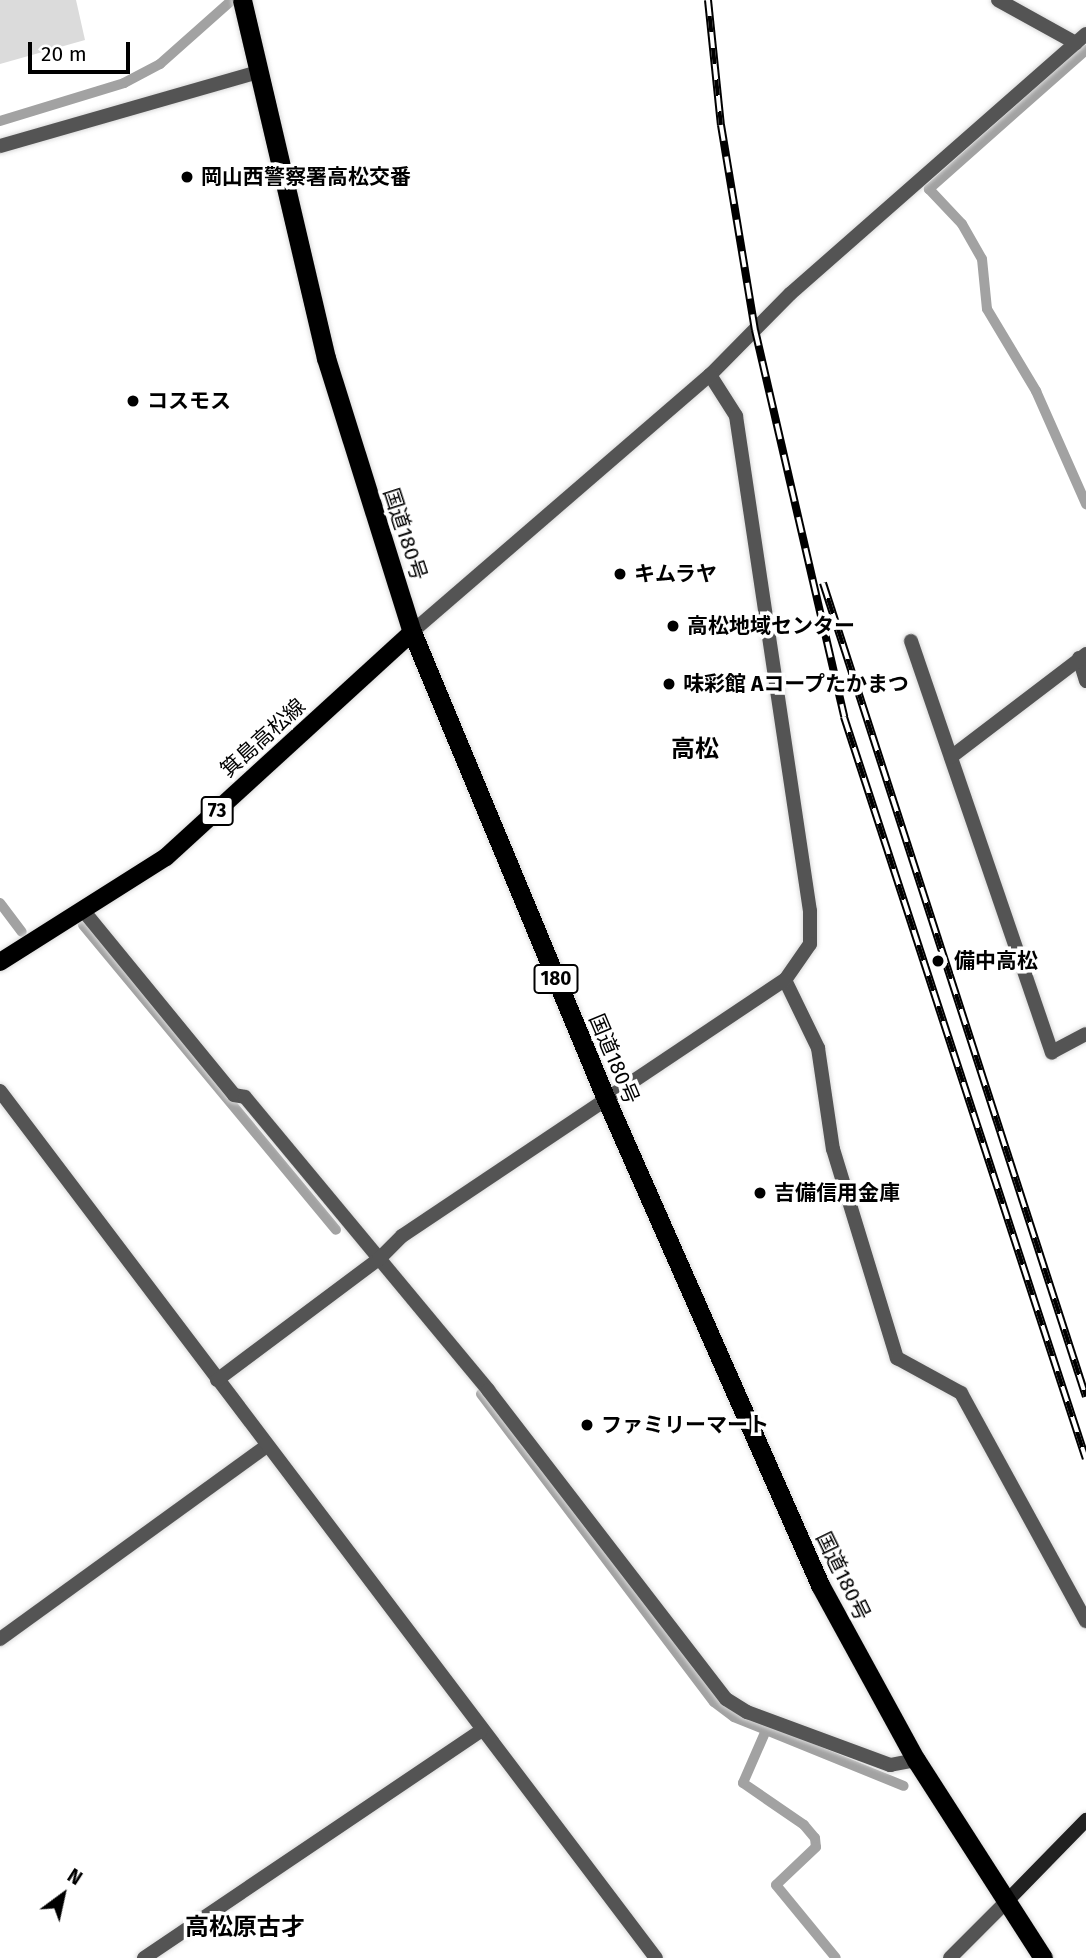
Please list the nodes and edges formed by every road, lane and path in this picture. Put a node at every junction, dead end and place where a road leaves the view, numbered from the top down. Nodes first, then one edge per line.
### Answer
1 (998, 0) edge
2 (242, 1) edge
3 (1081, 39) edge
4 (258, 72) junction
5 (0, 146) edge
6 (710, 375) junction
7 (412, 632) junction
8 (911, 641) dead end
9 (1083, 656) edge
10 (1086, 681) edge
11 (951, 757) junction
12 (82, 909) junction
13 (0, 962) edge
14 (785, 980) junction
15 (1086, 1034) edge
16 (0, 1091) edge
17 (606, 1099) junction
18 (379, 1259) junction
19 (217, 1380) junction
20 (267, 1446) junction
21 (1086, 1621) edge
22 (0, 1639) edge
23 (481, 1731) junction
24 (916, 1760) junction
25 (1086, 1819) edge
26 (1008, 1900) junction
27 (144, 1958) edge
28 (656, 1958) edge
29 (950, 1958) edge
30 (1043, 1958) edge

1 - 3 street
2 - 4 highway, 国道180号 / 180
3 - 6 street
4 - 5 street
4 - 7 highway, 国道180号 / 180
6 - 7 street
6 - 14 street
7 - 12 main road, 箕島高松線 / 73
7 - 17 highway, 国道180号 / 180
8 - 11 street
9 - 10 street
9 - 11 street
11 - 15 street
12 - 13 main road, 箕島高松線 / 73
12 - 18 street
14 - 17 street
14 - 21 street
16 - 19 street
17 - 18 street
17 - 24 highway, 国道180号 / 180
18 - 19 street
18 - 24 street
19 - 20 street
20 - 22 street
20 - 23 street
23 - 27 street
23 - 28 street
24 - 26 highway, 国道180号 / 180
25 - 26 main road
26 - 29 street
26 - 30 highway, 国道180号 / 180

